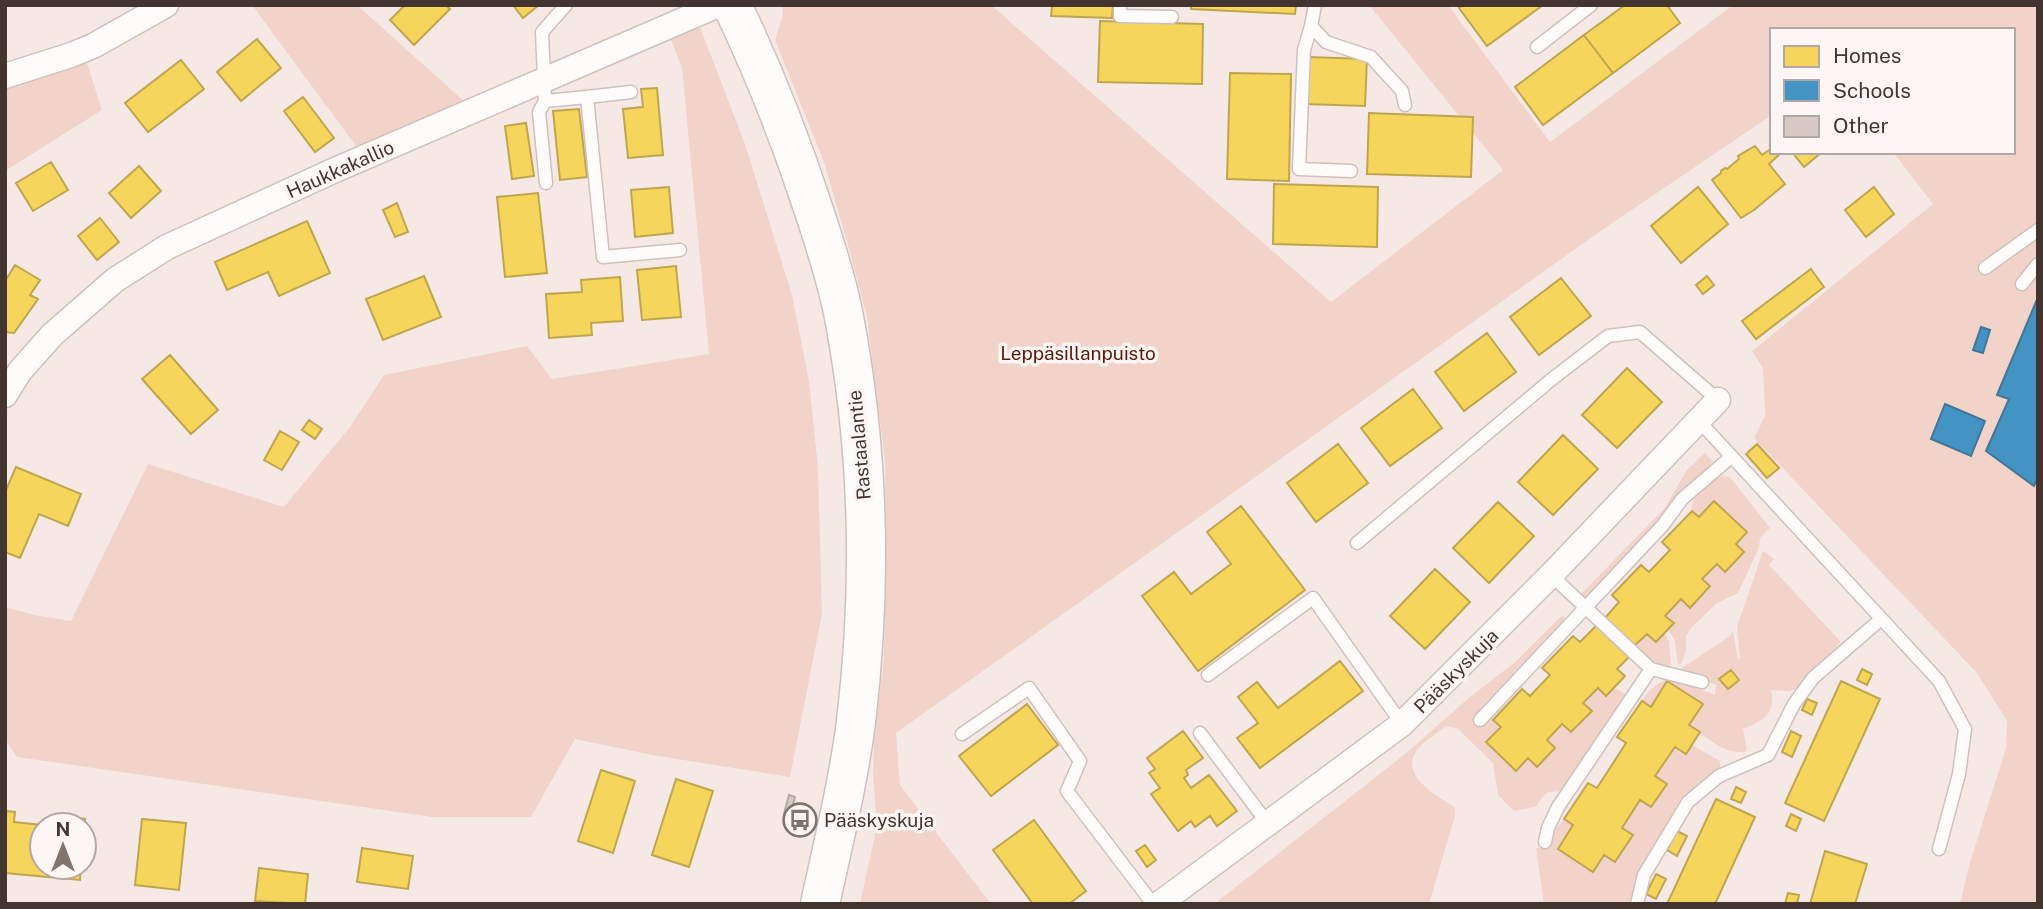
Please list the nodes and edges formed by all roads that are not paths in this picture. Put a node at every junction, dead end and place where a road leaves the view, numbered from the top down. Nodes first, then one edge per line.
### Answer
1 (166, 5) edge
2 (566, 5) edge
3 (718, 5) edge
4 (732, 5) edge
5 (1120, 5) edge
6 (1315, 5) edge
7 (1591, 5) edge
8 (1172, 17) dead end
9 (1311, 26) junction
10 (1537, 47) dead end
11 (5, 76) edge
12 (545, 91) junction
13 (631, 92) dead end
14 (587, 97) junction
15 (1405, 105) dead end
16 (1351, 171) dead end
17 (546, 183) dead end
18 (2038, 230) edge
19 (680, 250) dead end
20 (2038, 264) edge
21 (1985, 268) dead end
22 (2022, 284) dead end
23 (5, 395) edge
24 (1718, 400) joint
25 (1699, 421) junction
26 (1731, 457) junction
27 (1357, 543) dead end
28 (1550, 575) junction
29 (1585, 608) junction
30 (1881, 619) junction
31 (1651, 669) junction
32 (1208, 675) dead end
33 (1702, 682) dead end
34 (1480, 720) dead end
35 (1402, 724) junction
36 (1200, 733) dead end
37 (962, 734) dead end
38 (1268, 824) junction
39 (1545, 842) dead end
40 (1939, 849) dead end
41 (820, 903) edge
42 (1153, 904) edge
43 (1159, 904) edge
44 (1637, 904) edge

1 - 11 street
2 - 12 lane
3 - 12 street, Haukkakallio
4 - 41 main road, Rastaalantie
5 - 8 lane
6 - 9 lane
7 - 10 lane
9 - 15 lane
9 - 16 lane
12 - 14 lane
12 - 17 lane
12 - 23 street, Haukkakallio
13 - 14 lane
14 - 19 lane
18 - 21 lane
20 - 22 lane
24 - 25 street, Pääskyskuja
24 - 27 lane
25 - 26 lane
25 - 28 street, Pääskyskuja
26 - 29 lane
26 - 30 lane
28 - 29 lane
28 - 35 street, Pääskyskuja
29 - 31 lane
29 - 34 lane
30 - 40 lane
30 - 44 lane
31 - 33 lane
31 - 39 lane
32 - 35 lane
35 - 38 street, Pääskyskuja
36 - 38 lane
37 - 42 lane
38 - 43 street, Pääskyskuja

